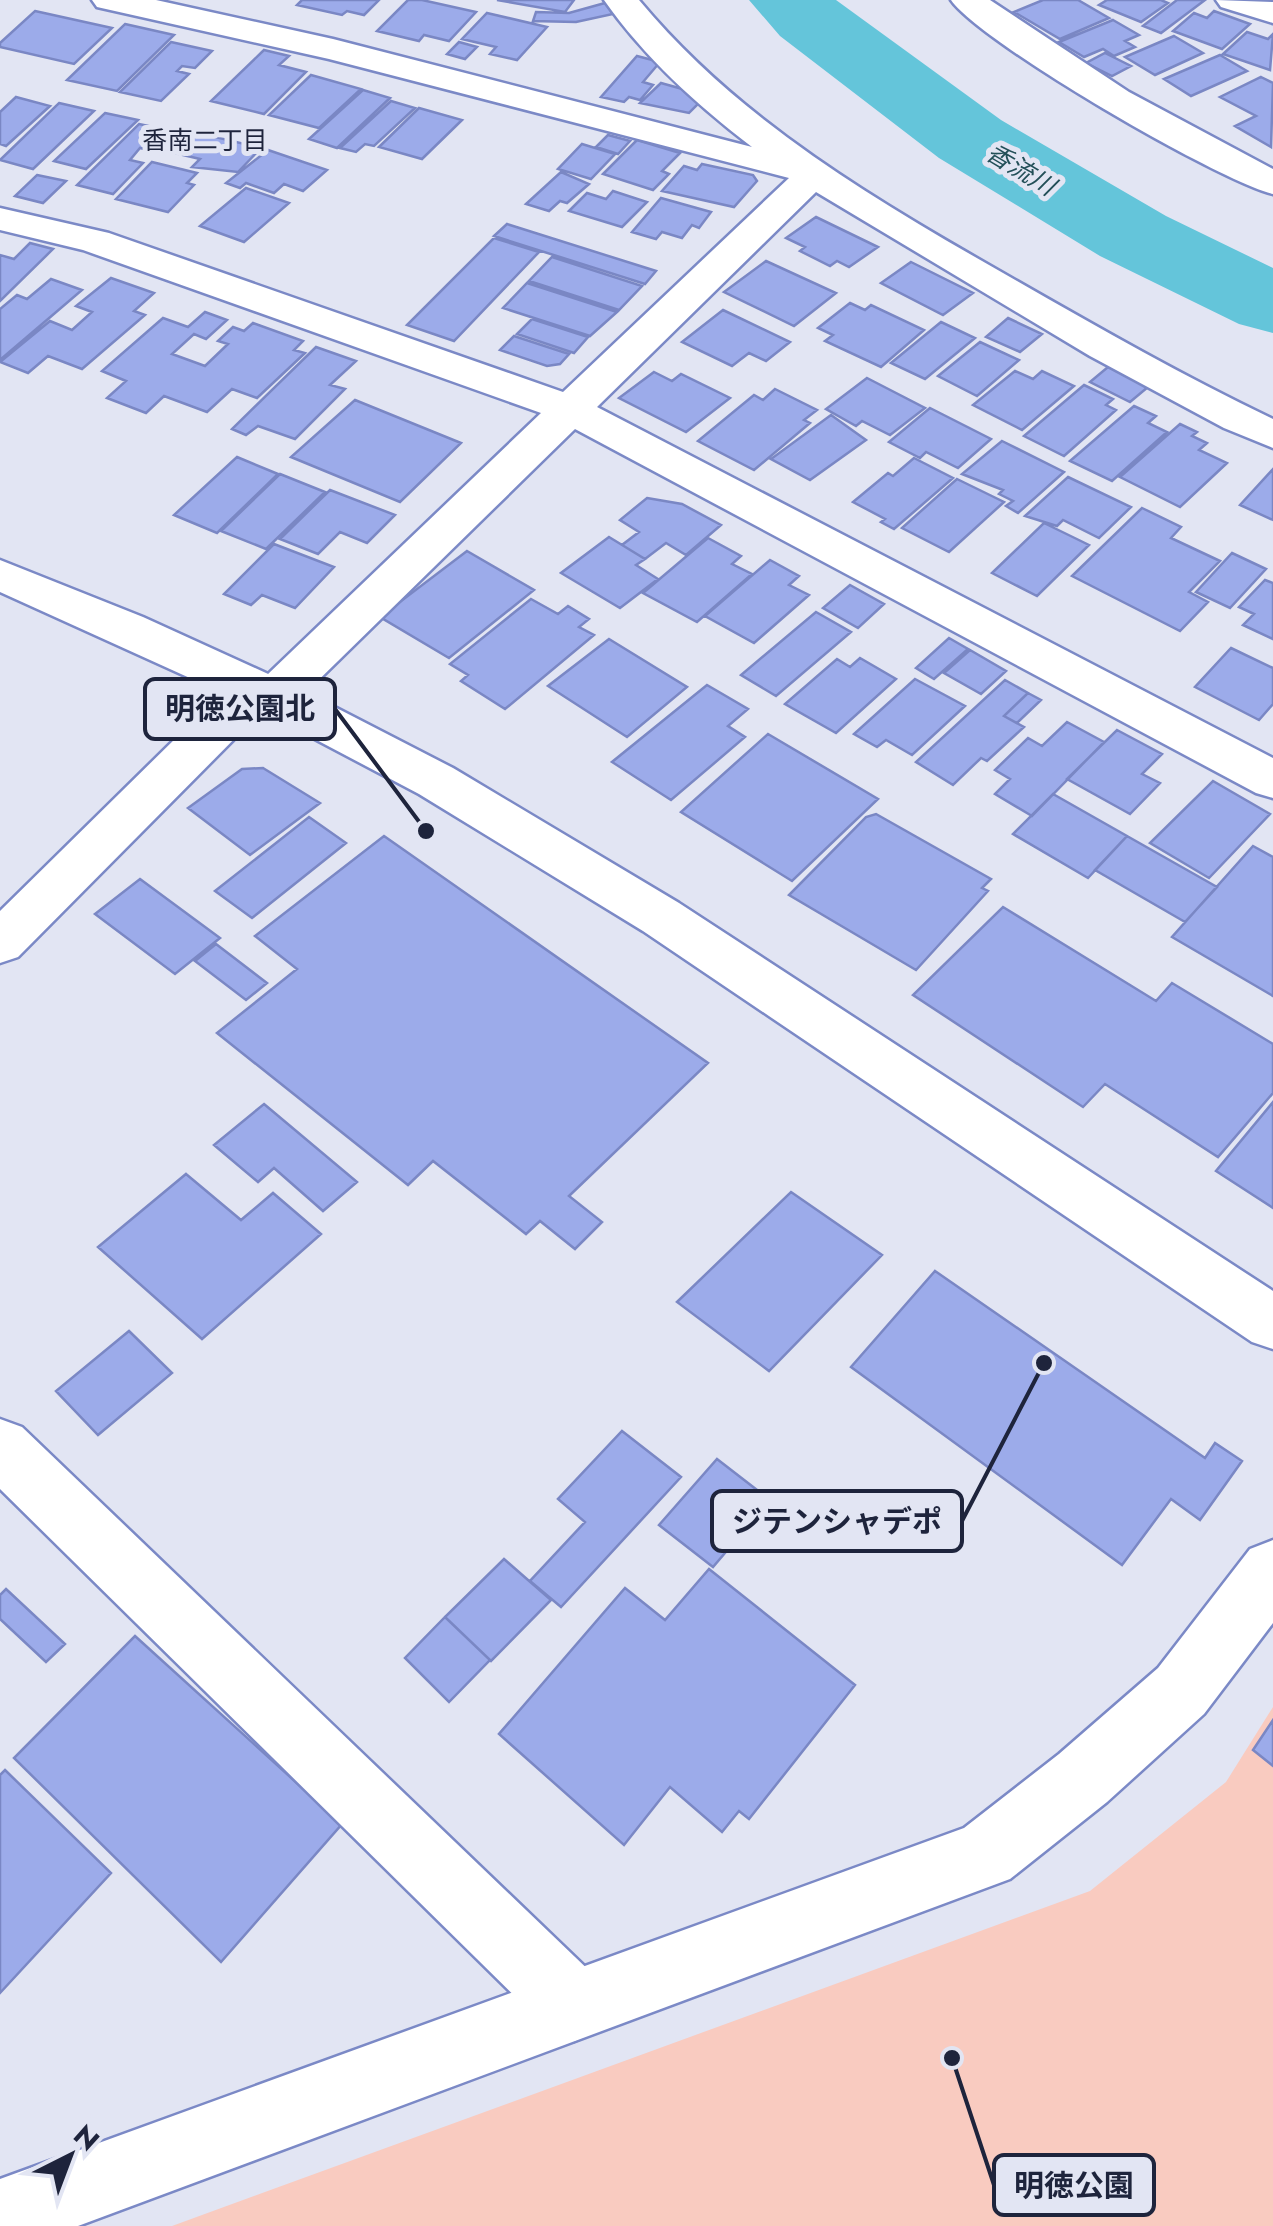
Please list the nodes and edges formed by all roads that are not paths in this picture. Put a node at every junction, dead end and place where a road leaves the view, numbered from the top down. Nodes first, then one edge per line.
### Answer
1 (109, 0) edge
2 (622, 0) edge
3 (968, 0) edge
4 (1234, 0) edge
5 (1273, 13) edge
6 (814, 174) junction
7 (1273, 182) edge
8 (0, 218) edge
9 (569, 409) junction
10 (1273, 435) edge
11 (0, 575) edge
12 (264, 692) junction
13 (1273, 780) edge
14 (0, 943) edge
15 (1273, 1324) edge
16 (0, 1447) edge
17 (1273, 1571) edge
18 (574, 2006) junction
19 (0, 2217) edge

1 - 6 street
2 - 6 street
3 - 7 street
4 - 5 street
6 - 9 street
6 - 10 street
8 - 9 street
9 - 12 street
9 - 13 street
11 - 12 street
12 - 14 street
12 - 15 street
16 - 18 street
17 - 18 street
18 - 19 street

